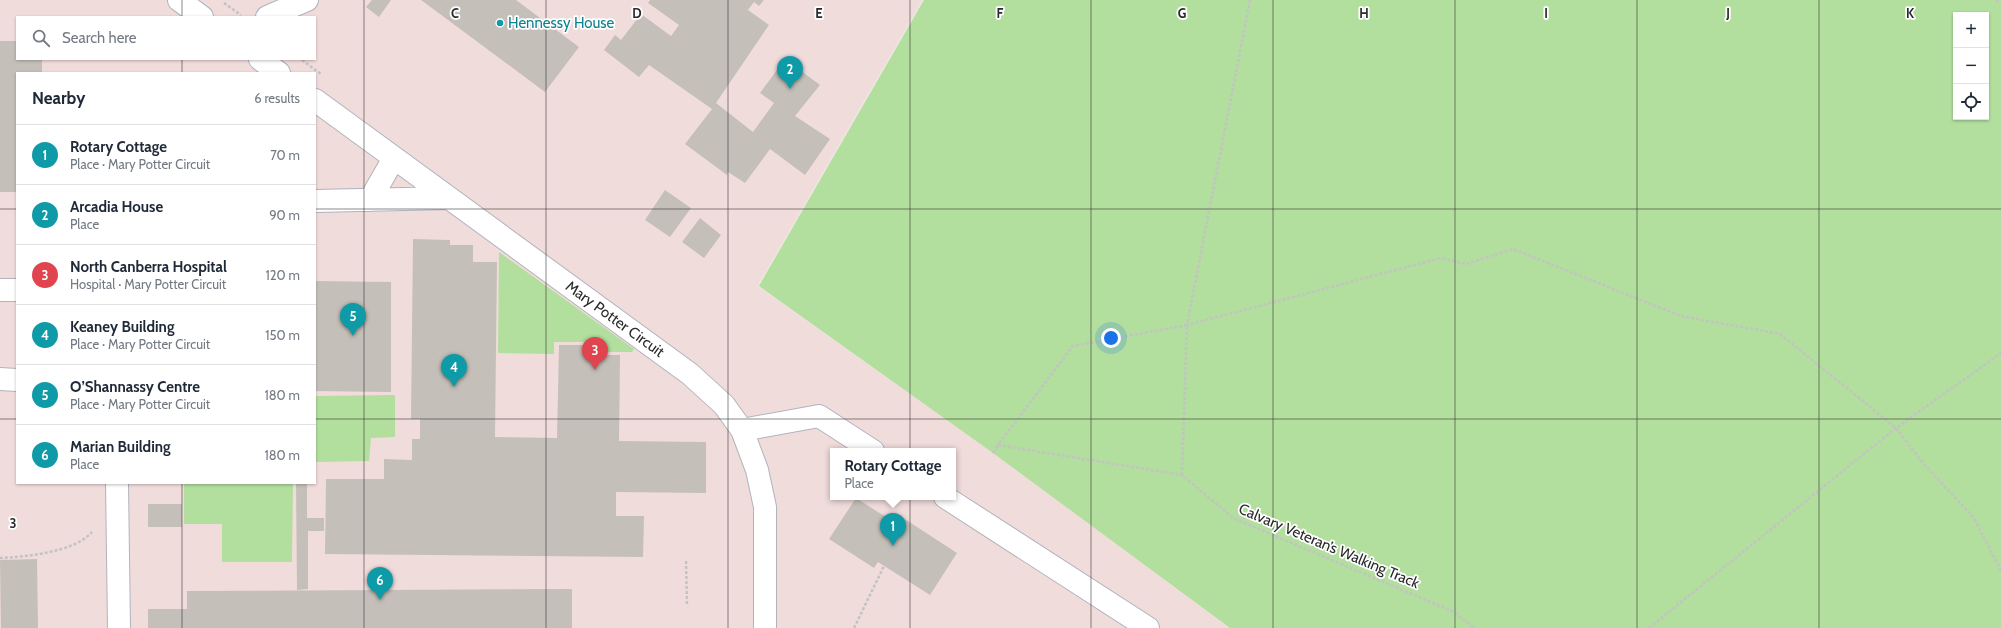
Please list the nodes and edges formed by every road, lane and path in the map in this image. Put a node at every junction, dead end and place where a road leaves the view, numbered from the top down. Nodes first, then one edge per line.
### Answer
1 (179, 0) edge
2 (220, 0) edge
3 (307, 0) edge
4 (1250, 0) edge
5 (1996, 0) edge
6 (2001, 1) edge
7 (201, 16) edge
8 (243, 16) edge
9 (269, 16) edge
10 (261, 60) edge
11 (278, 72) edge
12 (316, 101) edge
13 (394, 158) junction
14 (449, 198) junction
15 (370, 200) junction
16 (316, 201) edge
17 (0, 290) edge
18 (16, 290) edge
19 (1187, 325) junction
20 (2001, 353) edge
21 (0, 380) edge
22 (16, 380) edge
23 (1896, 428) junction
24 (742, 430) junction
25 (998, 445) junction
26 (868, 448) edge
27 (993, 454) dead end
28 (1182, 475) junction
29 (117, 493) edge
30 (950, 500) edge
31 (0, 558) edge
32 (686, 561) dead end
33 (884, 566) dead end
34 (2001, 572) edge
35 (687, 606) dead end
36 (119, 628) edge
37 (765, 628) edge
38 (854, 628) edge
39 (1148, 628) edge
40 (1474, 628) edge
41 (1649, 628) edge

1 - 7 street
2 - 8 path
3 - 9 street
4 - 19 path
5 - 6 path
10 - 11 street
12 - 13 street, Mary Potter Circuit
13 - 14 street, Mary Potter Circuit
13 - 15 street
14 - 15 street
14 - 24 street, Mary Potter Circuit
15 - 16 street
17 - 18 street
19 - 23 path
19 - 25 path
19 - 28 path
20 - 23 path
21 - 22 street
23 - 34 path
23 - 41 path
24 - 26 street
24 - 37 street, Mary Potter Circuit
25 - 27 path
25 - 28 path
28 - 40 path, Calvary Veteran’s Walking Track
29 - 31 path
29 - 36 street
30 - 39 street
32 - 35 path
33 - 38 path

